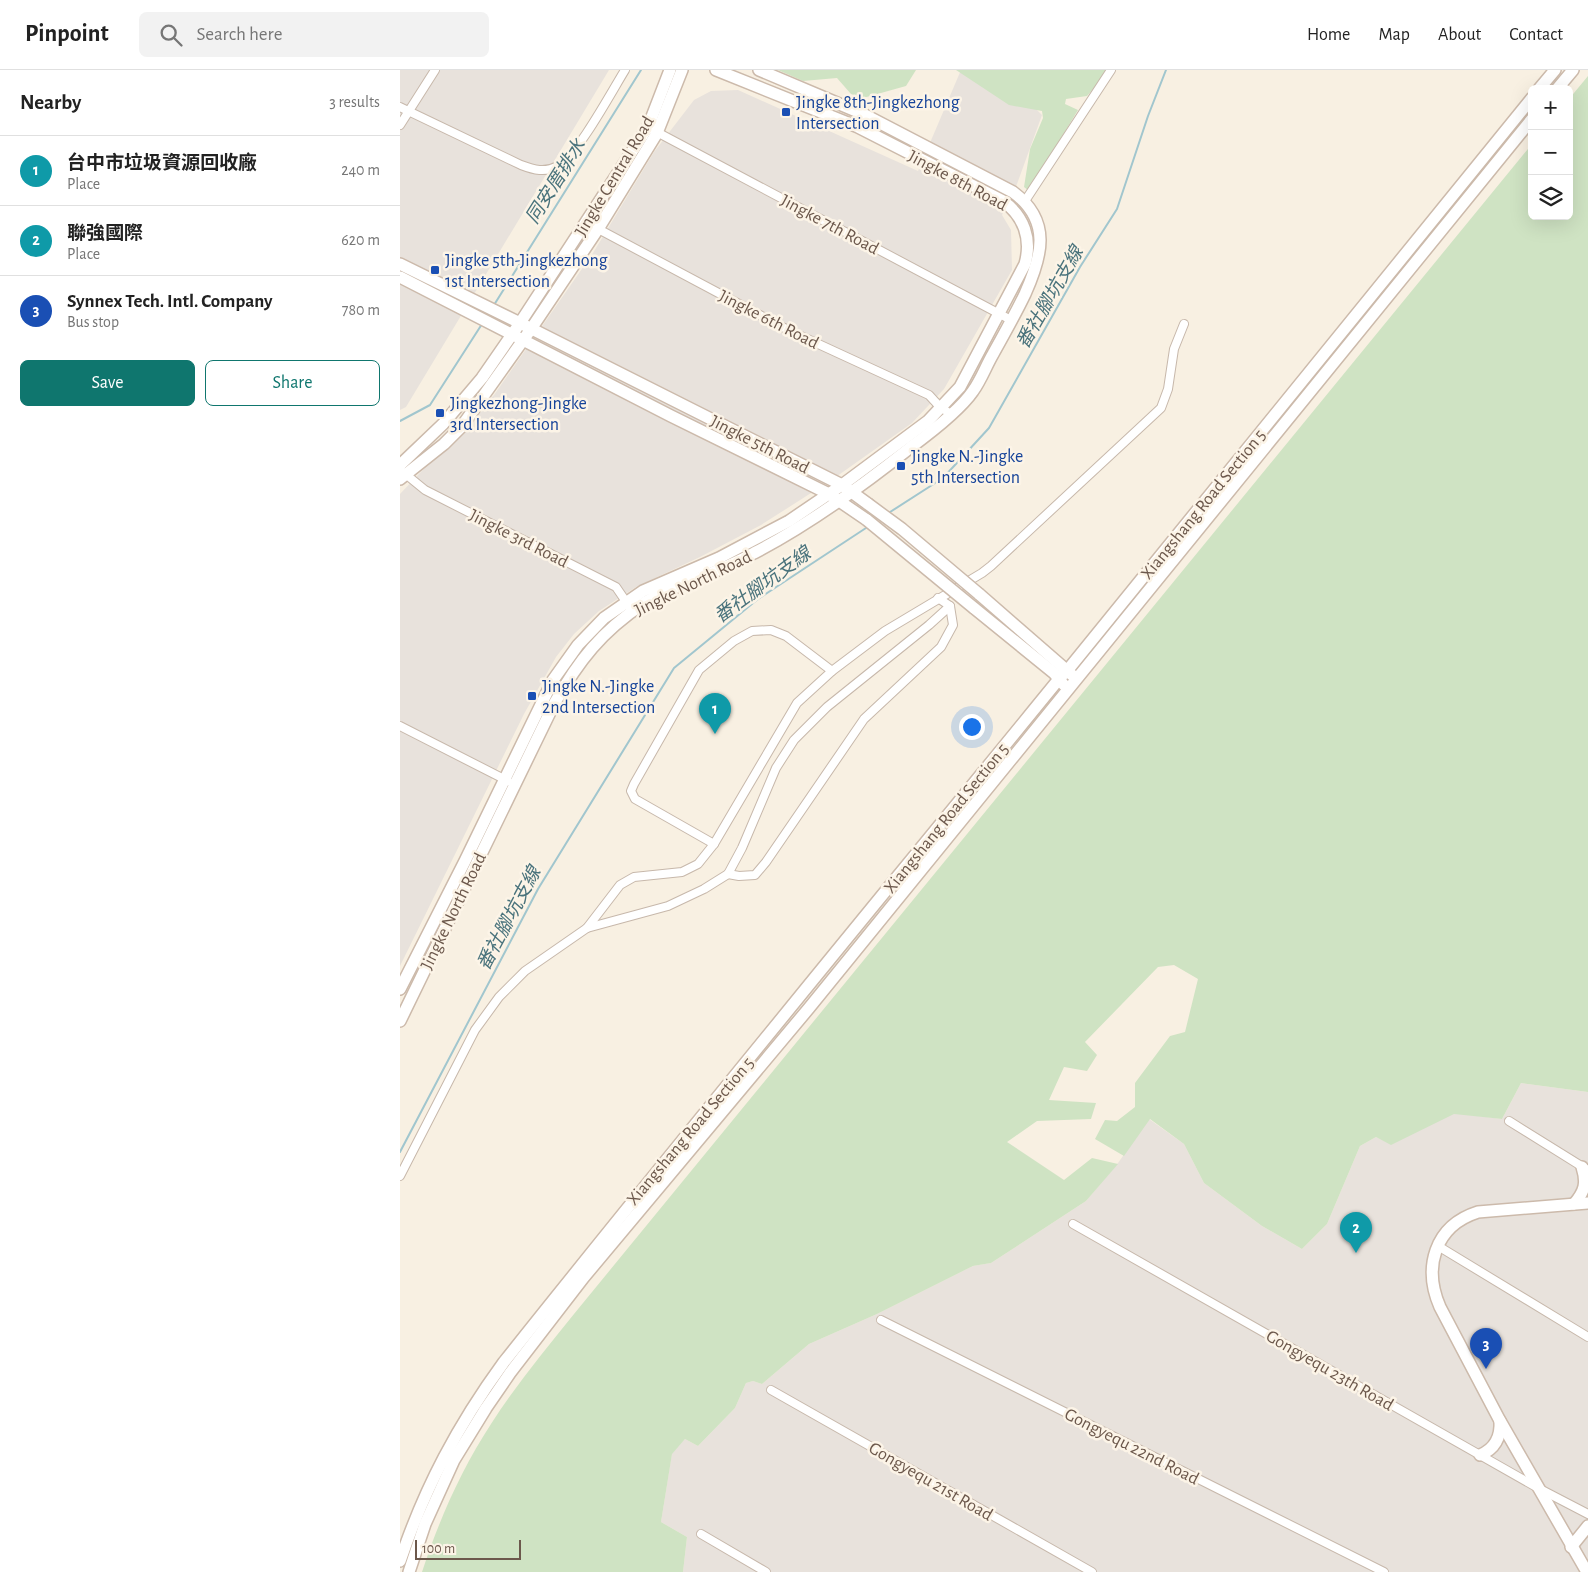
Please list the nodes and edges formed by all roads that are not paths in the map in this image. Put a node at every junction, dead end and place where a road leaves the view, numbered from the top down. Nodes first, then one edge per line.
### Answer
1 (435, 70) edge
2 (625, 70) edge
3 (670, 70) edge
4 (682, 70) edge
5 (716, 70) edge
6 (759, 70) edge
7 (1111, 70) edge
8 (1556, 70) edge
9 (1572, 70) edge
10 (1543, 85) edge
11 (1560, 85) edge
12 (1528, 103) edge
13 (400, 107) edge
14 (408, 111) junction
15 (1528, 124) edge
16 (400, 125) edge
17 (653, 130) junction
18 (1025, 201) junction
19 (587, 223) junction
20 (598, 229) junction
21 (400, 264) edge
22 (400, 278) edge
23 (1000, 314) junction
24 (1011, 320) junction
25 (520, 322) junction
26 (1184, 324) dead end
27 (531, 328) junction
28 (511, 334) junction
29 (522, 340) junction
30 (940, 407) junction
31 (951, 414) junction
32 (401, 472) edge
33 (842, 486) junction
34 (853, 492) junction
35 (829, 494) junction
36 (839, 501) junction
37 (938, 598) junction
38 (950, 606) junction
39 (630, 607) junction
40 (832, 671) junction
41 (1063, 674) junction
42 (1078, 682) junction
43 (1070, 691) junction
44 (400, 726) edge
45 (510, 782) junction
46 (714, 844) junction
47 (728, 874) junction
48 (587, 928) junction
49 (400, 989) edge
50 (400, 1021) edge
51 (1509, 1121) dead end
52 (1585, 1169) edge
53 (400, 1176) edge
54 (1588, 1203) edge
55 (1574, 1204) junction
56 (1073, 1224) dead end
57 (1438, 1246) junction
58 (881, 1320) dead end
59 (1588, 1337) edge
60 (771, 1390) dead end
61 (1499, 1419) junction
62 (1480, 1454) junction
63 (1538, 1488) junction
64 (1588, 1514) edge
65 (1588, 1526) edge
66 (701, 1534) dead end
67 (1571, 1547) junction
68 (400, 1562) edge
69 (409, 1572) edge
70 (766, 1572) edge
71 (1092, 1572) edge
72 (1384, 1572) edge
73 (1586, 1572) edge

1 - 14 street
2 - 14 street
3 - 17 street, Jingke Central Road
4 - 17 street, Jingke Central Road
5 - 23 street, Jingke 8th Road
6 - 18 street, Jingke 8th Road
7 - 18 street
8 - 10 street
9 - 11 street
12 - 41 street, Xiangshang Road Section 5
13 - 14 street
14 - 16 street
15 - 42 street, Xiangshang Road Section 5
17 - 19 street, Jingke Central Road
17 - 20 street, Jingke Central Road
17 - 23 street, Jingke 7th Road
18 - 24 street, Jingke 8th Road
19 - 20 street, Jingke 6th Road
19 - 25 street, Jingke Central Road
20 - 27 street, Jingke Central Road
20 - 30 street, Jingke 6th Road
21 - 25 street, Jingke 5th Road
22 - 28 street, Jingke 5th Road
23 - 24 street, Jingke 7th Road
23 - 30 street, Jingke North Road
24 - 31 street, Jingke North Road
25 - 27 street, Jingke 5th Road
25 - 28 street, Jingke Central Road
26 - 37 street
27 - 29 street, Jingke Central Road
27 - 33 street, Jingke 5th Road
28 - 29 street, Jingke 5th Road
28 - 32 street, Jingke Central Road
29 - 32 street, Jingke Central Road
29 - 35 street, Jingke 5th Road
30 - 31 street, Jingke 6th Road
30 - 33 street, Jingke North Road
31 - 34 street, Jingke North Road
32 - 39 street, Jingke 3rd Road
33 - 34 street, Jingke 5th Road
33 - 35 street, Jingke North Road
34 - 36 street, Jingke North Road
34 - 41 street, Jingke 5th Road, bridge
35 - 36 street, Jingke 5th Road
35 - 39 street, Jingke North Road
36 - 39 street, Jingke North Road
36 - 41 street, Jingke 5th Road, bridge
37 - 38 street
37 - 40 street
38 - 47 street
38 - 47 street
39 - 45 street, Jingke North Road
40 - 46 street
40 - 46 street
41 - 42 street, Jingke 5th Road
41 - 43 street, Jingke 5th Road
41 - 68 street, Xiangshang Road Section 5
42 - 43 street, Xiangshang Road Section 5
43 - 69 street, Xiangshang Road Section 5
44 - 45 street
45 - 49 street, Jingke North Road
45 - 50 street, Jingke North Road
46 - 48 street
47 - 48 street
48 - 53 street
51 - 52 street
52 - 55 street
54 - 55 street
55 - 57 street
56 - 62 street, Gongyequ 23th Road
57 - 59 street
57 - 61 street
58 - 72 street, Gongyequ 22nd Road
60 - 71 street, Gongyequ 21st Road
61 - 62 street
61 - 63 street
62 - 63 street, Gongyequ 23th Road
63 - 64 street, Gongyequ 23th Road
63 - 67 street
65 - 67 street
66 - 70 street
67 - 73 street

